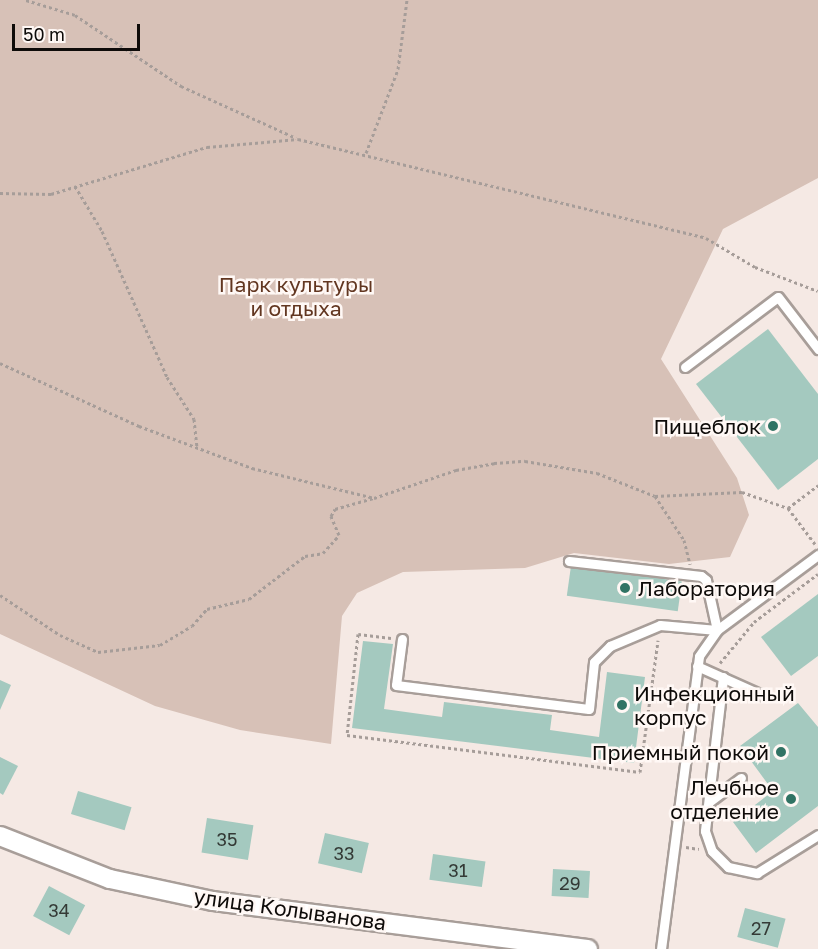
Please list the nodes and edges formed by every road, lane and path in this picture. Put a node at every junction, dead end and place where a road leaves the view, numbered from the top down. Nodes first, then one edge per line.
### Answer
1 (26, 0) edge
2 (408, 0) edge
3 (298, 139) junction
4 (366, 153) junction
5 (75, 186) junction
6 (0, 193) edge
7 (818, 291) edge
8 (818, 349) edge
9 (0, 363) edge
10 (685, 368) dead end
11 (197, 448) junction
12 (818, 486) edge
13 (655, 496) junction
14 (374, 498) junction
15 (788, 508) junction
16 (810, 538) dead end
17 (818, 555) edge
18 (569, 561) dead end
19 (690, 574) junction
20 (0, 595) edge
21 (660, 625) junction
22 (717, 630) junction
23 (402, 639) joint
24 (697, 666) junction
25 (723, 677) junction
26 (764, 696) dead end
27 (741, 778) dead end
28 (709, 802) junction
29 (818, 835) edge
30 (0, 836) edge
31 (515, 944) edge
32 (588, 949) edge
33 (661, 949) edge

1 - 3 path
2 - 4 path
3 - 4 path
3 - 5 path
4 - 7 path
5 - 6 path
5 - 11 path
8 - 10 lane
9 - 11 path
11 - 14 path
12 - 15 path
13 - 14 path
13 - 15 path
13 - 19 path
14 - 20 path
15 - 16 path
17 - 22 lane
18 - 19 lane
19 - 22 lane
21 - 22 lane
21 - 23 lane
21 - 23 path
22 - 24 lane
24 - 25 lane
24 - 33 lane
25 - 26 lane
25 - 28 lane
27 - 28 lane
28 - 29 lane
30 - 31 street, улица Колыванова
31 - 32 street, улица Колыванова

